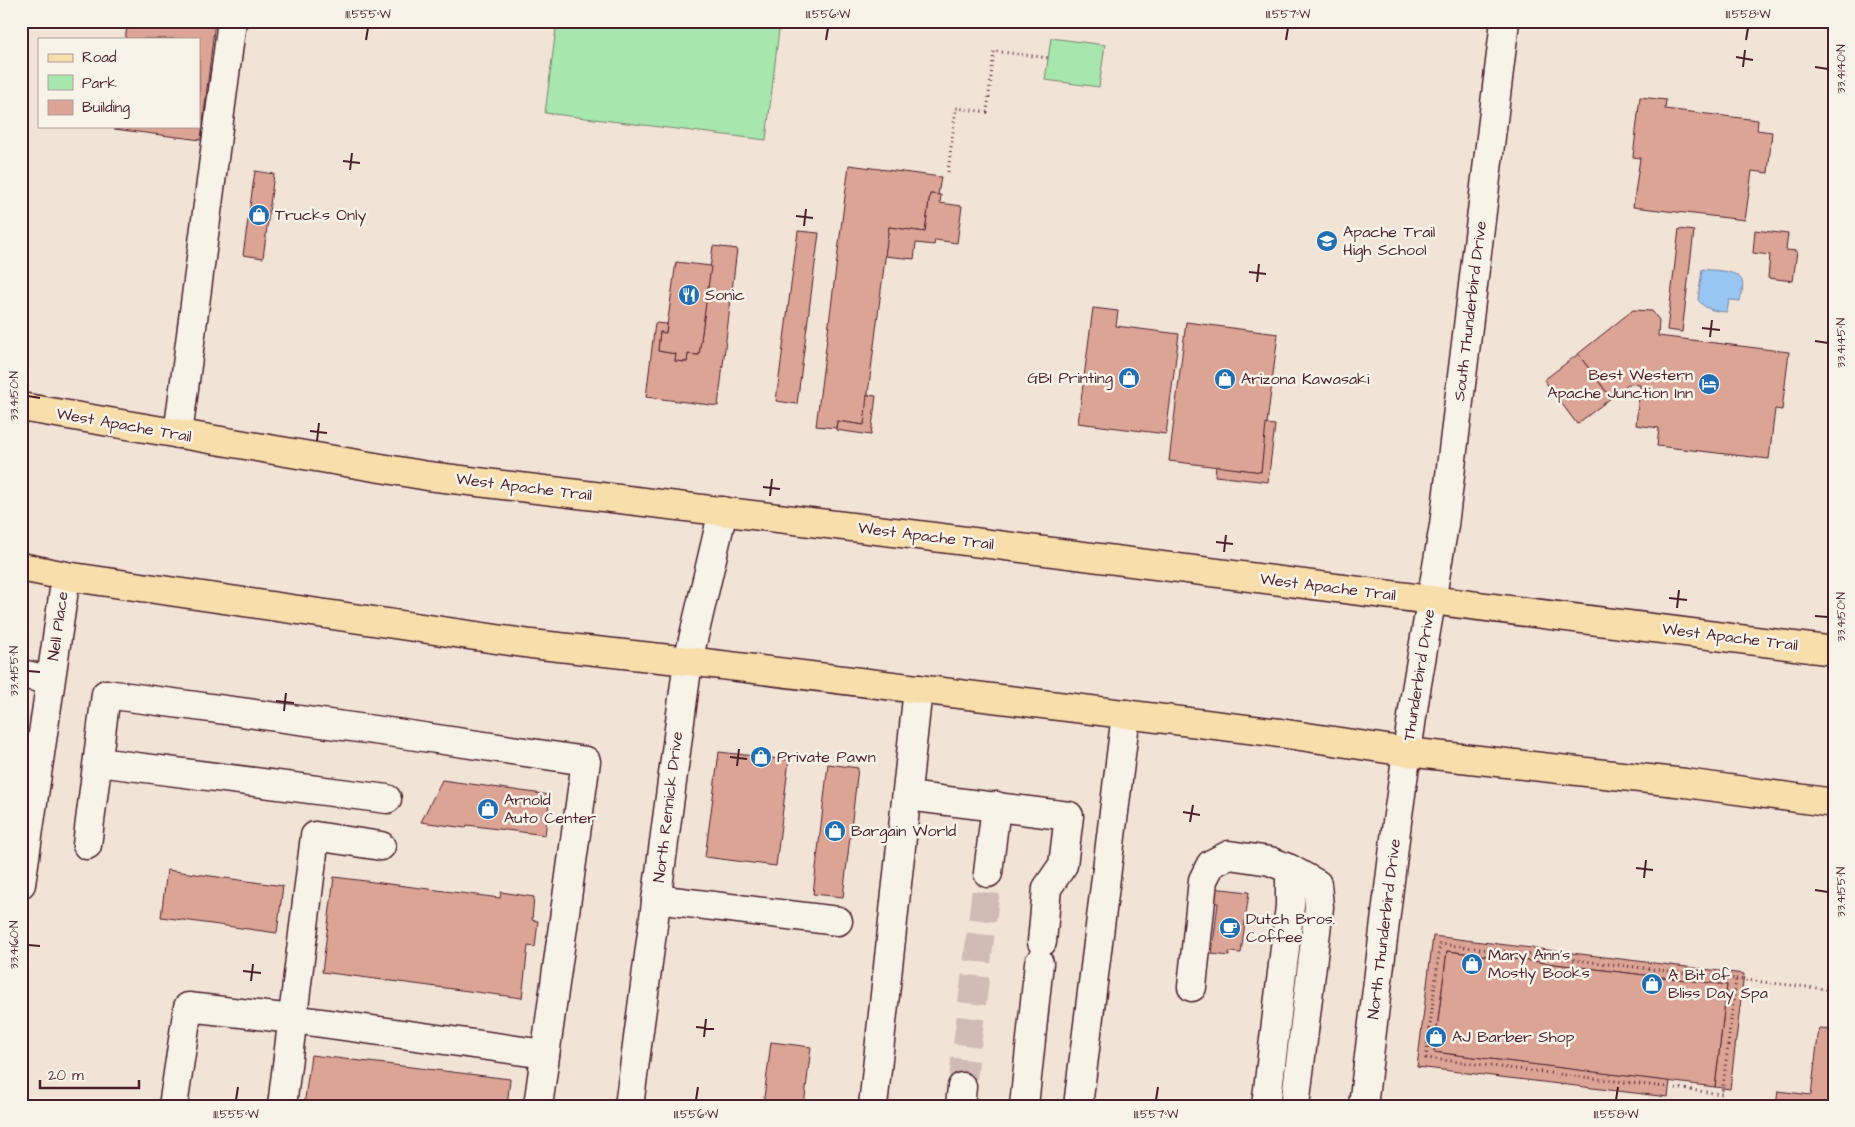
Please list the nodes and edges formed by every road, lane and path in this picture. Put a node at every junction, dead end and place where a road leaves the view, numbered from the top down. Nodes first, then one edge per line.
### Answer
1 (232, 21) edge
2 (1505, 21) edge
3 (1049, 58) dead end
4 (948, 172) dead end
5 (21, 407) edge
6 (178, 434) junction
7 (723, 511) junction
8 (21, 567) edge
9 (66, 576) junction
10 (1431, 599) junction
11 (1834, 651) edge
12 (688, 660) junction
13 (21, 674) edge
14 (50, 680) junction
15 (918, 689) junction
16 (1126, 714) junction
17 (1407, 752) junction
18 (98, 762) junction
19 (908, 796) junction
20 (387, 799) dead end
21 (1834, 803) edge
22 (996, 806) junction
23 (87, 845) dead end
24 (381, 846) dead end
25 (1290, 869) junction
26 (988, 873) tunnel mouth
27 (22, 878) edge
28 (21, 884) edge
29 (656, 899) junction
30 (838, 922) dead end
31 (1736, 979) junction
32 (1192, 987) dead end
33 (1834, 990) edge
34 (293, 1018) junction
35 (545, 1054) junction
36 (1665, 1087) dead end
37 (1674, 1088) dead end
38 (173, 1106) edge
39 (282, 1106) edge
40 (538, 1106) edge
41 (629, 1106) edge
42 (873, 1106) edge
43 (1024, 1106) edge
44 (1078, 1106) edge
45 (1266, 1106) edge
46 (1295, 1106) edge
47 (1363, 1106) edge

1 - 6 street
2 - 10 street, South Thunderbird Drive
3 - 4 path
5 - 6 main road, West Apache Trail
6 - 7 main road, West Apache Trail
7 - 10 main road, West Apache Trail
7 - 12 street, North Rennick Drive
8 - 9 main road
9 - 12 main road
9 - 14 street, Nell Place
10 - 11 main road, West Apache Trail
10 - 17 street, Thunderbird Drive
12 - 15 main road
12 - 29 street, North Rennick Drive
13 - 14 street
14 - 27 street, Nell Place
15 - 16 main road
15 - 19 street
16 - 17 main road
16 - 44 street
17 - 21 main road
17 - 47 street, North Thunderbird Drive
18 - 20 street
18 - 23 street
18 - 35 street
19 - 22 street
19 - 42 street
22 - 26 street
22 - 43 street
24 - 34 street
25 - 32 street
25 - 45 street
25 - 46 street
27 - 28 street, Nell Place
29 - 30 street
29 - 41 street, North Rennick Drive
31 - 33 path
31 - 36 path
31 - 37 path
34 - 35 street
34 - 38 street
34 - 39 street
35 - 40 street

